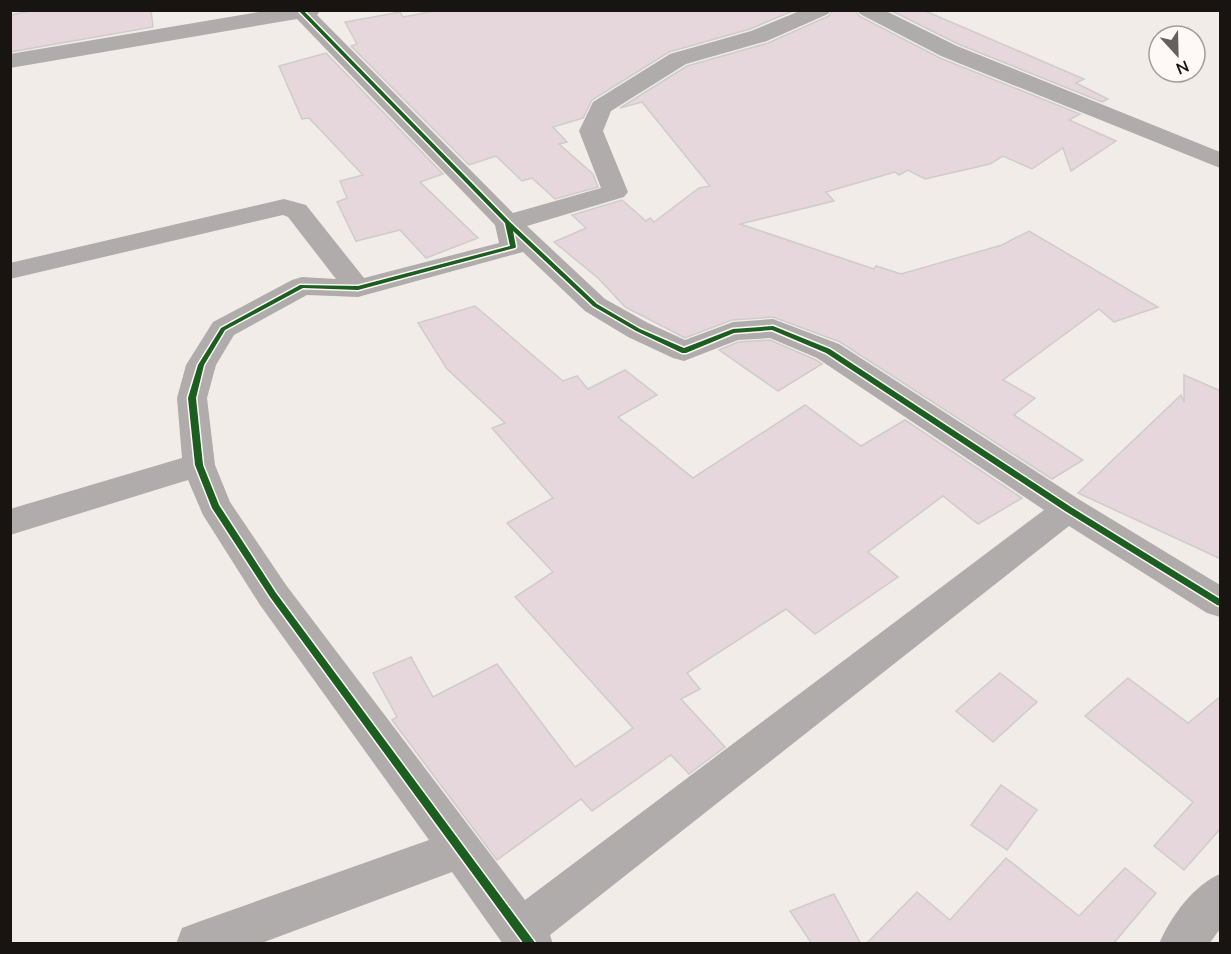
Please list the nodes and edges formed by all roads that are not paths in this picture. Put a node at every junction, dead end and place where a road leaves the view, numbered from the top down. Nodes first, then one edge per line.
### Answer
1 (820, 10) edge
2 (867, 10) edge
3 (304, 11) edge
4 (10, 61) edge
5 (1221, 161) edge
6 (508, 223) junction
7 (10, 271) edge
8 (358, 288) junction
9 (199, 465) junction
10 (1068, 509) junction
11 (10, 522) edge
12 (1221, 603) edge
13 (462, 849) junction
14 (1221, 895) edge
15 (526, 937) edge
16 (198, 944) edge
17 (1181, 944) edge

1 - 6 street
2 - 5 street
3 - 4 street
3 - 6 street
6 - 8 street
6 - 10 street
7 - 8 street
8 - 9 street
9 - 11 street
9 - 13 street
10 - 12 street
10 - 15 street
13 - 15 street
13 - 16 street
14 - 17 street

